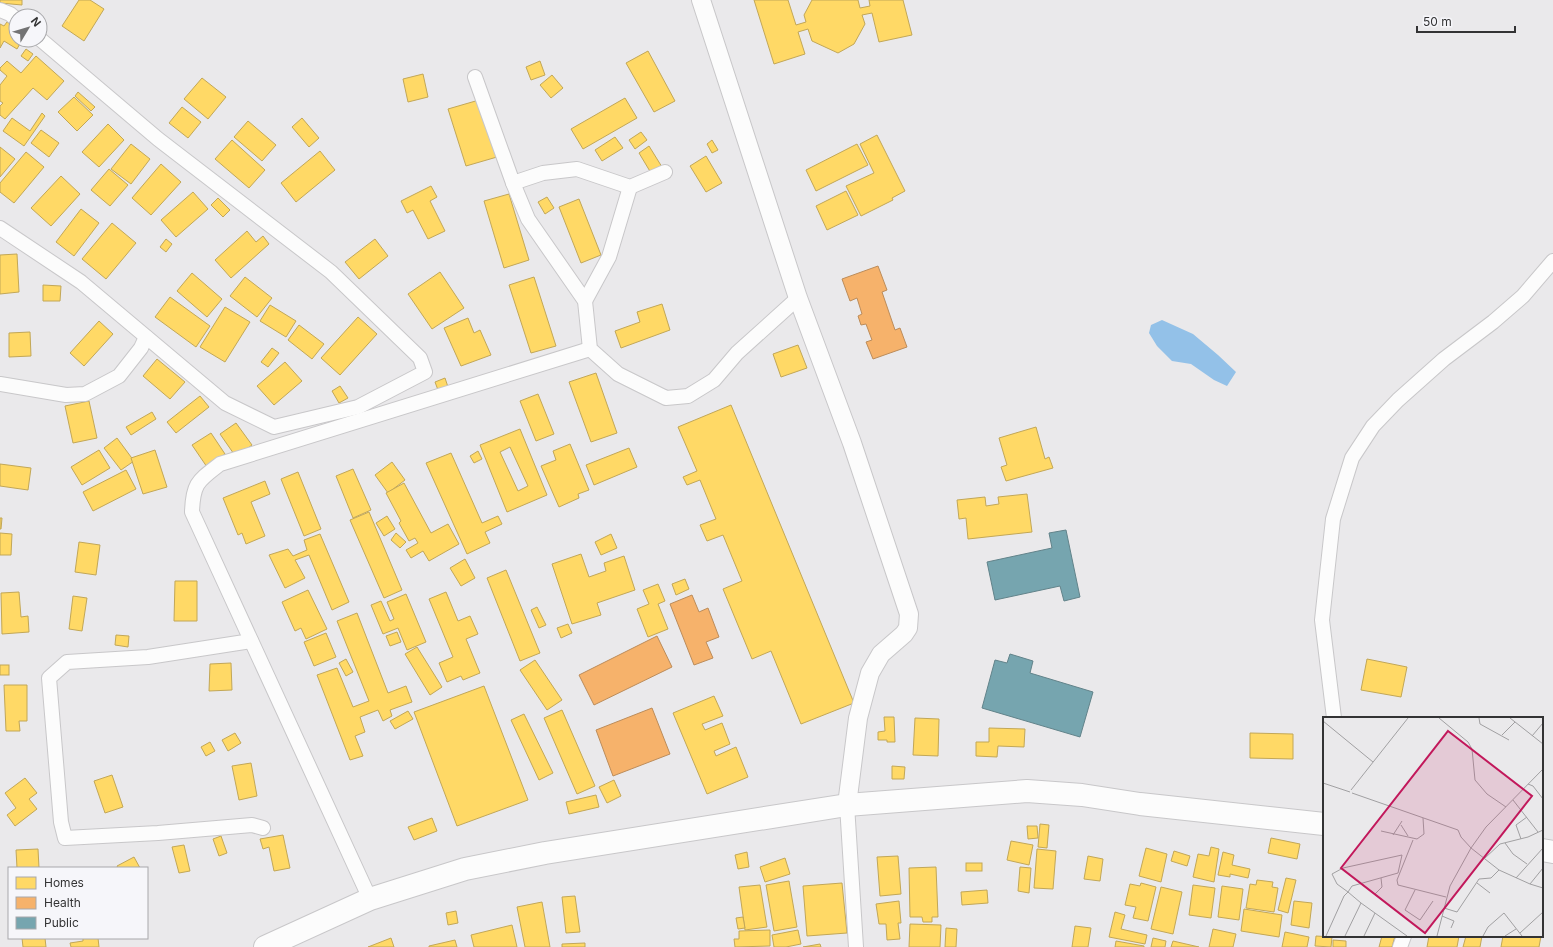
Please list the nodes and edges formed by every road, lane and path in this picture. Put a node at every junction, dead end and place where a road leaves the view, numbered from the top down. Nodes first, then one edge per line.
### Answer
1 (701, 0) edge
2 (48, 46) edge
3 (474, 77) dead end
4 (665, 172) dead end
5 (513, 183) junction
6 (630, 187) junction
7 (0, 228) edge
8 (1553, 261) edge
9 (798, 298) junction
10 (585, 301) junction
11 (146, 337) junction
12 (590, 349) junction
13 (0, 384) edge
14 (251, 641) junction
15 (1334, 717) edge
16 (848, 805) junction
17 (1323, 824) edge
18 (263, 828) dead end
19 (1543, 850) edge
20 (1553, 852) edge
21 (370, 900) junction
22 (1404, 937) edge
23 (274, 945) edge
24 (856, 947) edge
25 (1400, 947) edge

1 - 9 street
2 - 11 street
3 - 5 street
4 - 6 street
5 - 6 street
5 - 10 street
6 - 10 street
7 - 11 street
8 - 15 street
9 - 12 street
9 - 16 street
10 - 12 street
11 - 13 street
12 - 14 street
14 - 18 street
14 - 21 street
16 - 17 main road
16 - 21 main road
16 - 24 street
19 - 20 main road
21 - 23 main road
22 - 25 street

